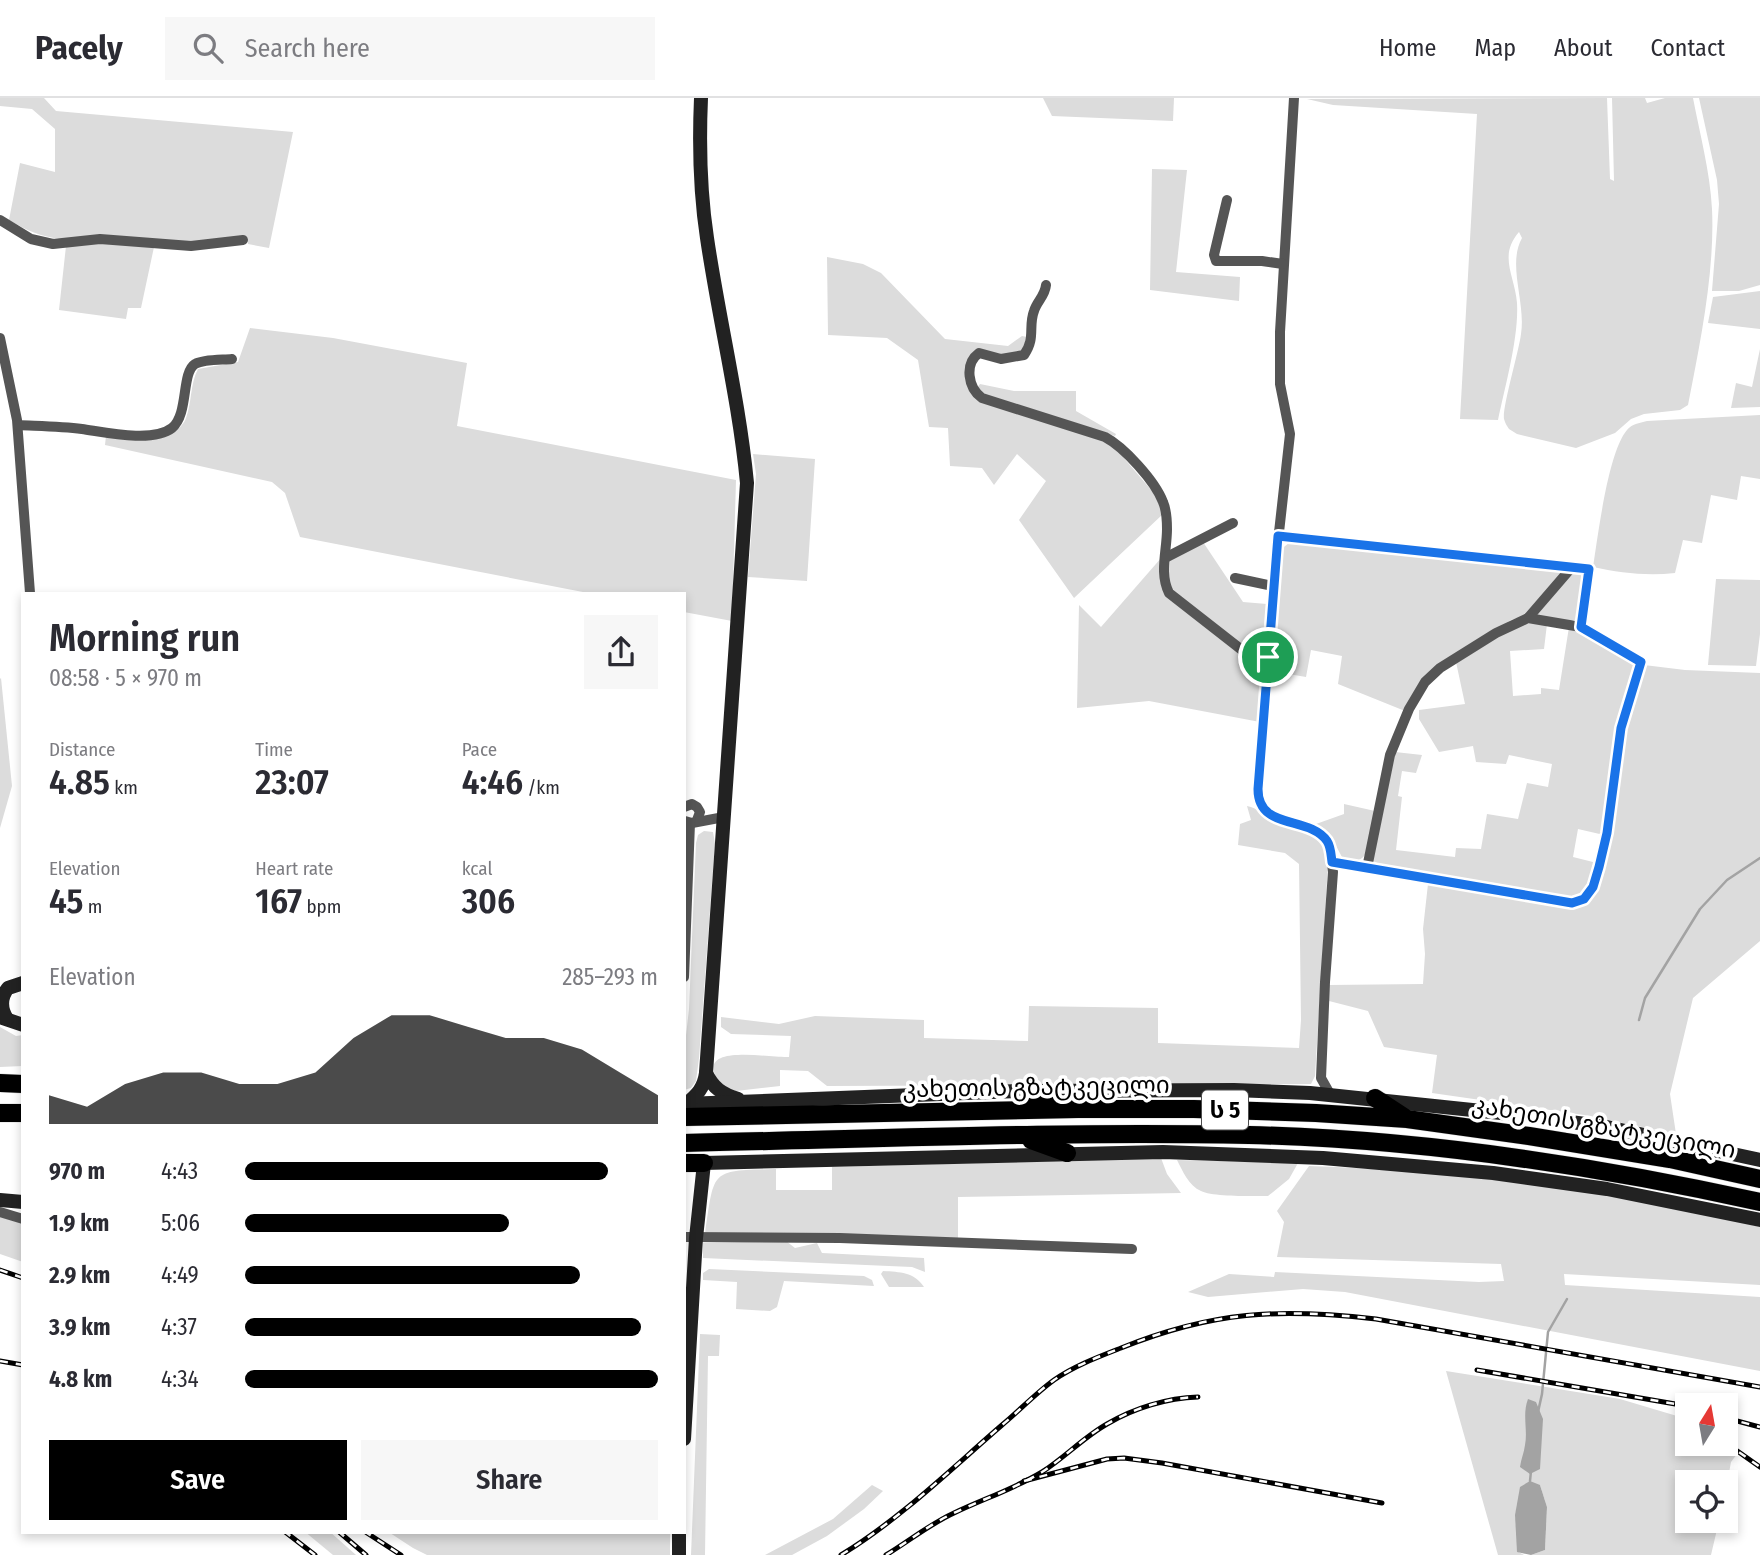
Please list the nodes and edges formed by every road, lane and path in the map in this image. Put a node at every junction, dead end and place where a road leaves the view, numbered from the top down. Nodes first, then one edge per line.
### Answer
1 (701, 98) edge
2 (1294, 98) edge
3 (1227, 200) dead end
4 (0, 220) edge
5 (243, 240) dead end
6 (1283, 264) junction
7 (1046, 285) dead end
8 (0, 338) edge
9 (232, 359) dead end
10 (18, 425) junction
11 (1233, 523) dead end
12 (1278, 536) junction
13 (1165, 558) junction
14 (1572, 567) junction
15 (1235, 578) dead end
16 (1273, 586) junction
17 (30, 592) edge
18 (1528, 618) junction
19 (1581, 627) junction
20 (1268, 657) junction
21 (686, 806) edge
22 (698, 808) junction
23 (724, 817) junction
24 (690, 821) edge
25 (1332, 862) junction
26 (1367, 868) junction
27 (686, 924) edge
28 (21, 982) edge
29 (3, 991) edge
30 (4, 1018) edge
31 (21, 1025) edge
32 (706, 1073) junction
33 (1321, 1078) junction
34 (0, 1083) edge
35 (21, 1084) edge
36 (1021, 1090) junction
37 (1310, 1093) junction
38 (1330, 1094) junction
39 (1375, 1098) junction
40 (746, 1102) junction
41 (686, 1107) edge
42 (686, 1108) edge
43 (686, 1108) edge
44 (1078, 1109) junction
45 (21, 1112) edge
46 (0, 1113) edge
47 (1406, 1119) junction
48 (1021, 1137) junction
49 (686, 1143) edge
50 (1712, 1149) junction
51 (1067, 1153) junction
52 (1670, 1159) junction
53 (1760, 1160) edge
54 (686, 1163) edge
55 (704, 1163) junction
56 (1760, 1179) edge
57 (0, 1200) edge
58 (21, 1202) edge
59 (1760, 1202) edge
60 (0, 1212) edge
61 (21, 1218) edge
62 (1760, 1220) edge
63 (690, 1238) edge
64 (1132, 1249) dead end
65 (686, 1372) edge
66 (679, 1534) edge
67 (679, 1555) edge

1 - 23 street
2 - 6 street
3 - 6 street
4 - 5 street
6 - 12 street
7 - 13 street
8 - 10 street
9 - 10 street
10 - 17 street
11 - 13 street
12 - 14 street
12 - 16 street
13 - 20 street
14 - 18 street
14 - 19 street
15 - 16 street
16 - 20 street
18 - 19 street
18 - 26 street
19 - 26 street
20 - 25 street
21 - 22 street
22 - 23 street
22 - 24 street
23 - 24 street
23 - 32 street
24 - 27 street
25 - 26 street
25 - 33 street
28 - 29 street
29 - 30 street
30 - 31 street
32 - 40 street
32 - 41 street
33 - 37 street
33 - 38 street
34 - 35 highway
36 - 37 street, კახეთის გზატკეცილი
36 - 40 street, კახეთის გზატკეცილი
36 - 44 highway
37 - 38 street, კახეთის გზატკეცილი
38 - 39 street, კახეთის გზატკეცილი
39 - 47 highway
39 - 50 street, კახეთის გზატკეცილი
40 - 42 street, კახეთის გზატკეცილი
43 - 44 highway, კახეთის გზატკეცილი / ს 5
44 - 47 highway, კახეთის გზატკეცილი / ს 5
45 - 46 highway
47 - 52 highway, კახეთის გზატკეცილი / ს 5
48 - 49 highway, კახეთის გზატკეცილი / ს 5
48 - 51 highway
48 - 59 highway, კახეთის გზატკეცილი / ს 5
50 - 52 highway
50 - 53 street, კახეთის გზატკეცილი
51 - 55 street
51 - 62 street
52 - 56 highway, კახეთის გზატკეცილი / ს 5
54 - 55 highway
55 - 63 street
57 - 58 street
60 - 61 street
63 - 64 street
63 - 65 street
66 - 67 street

